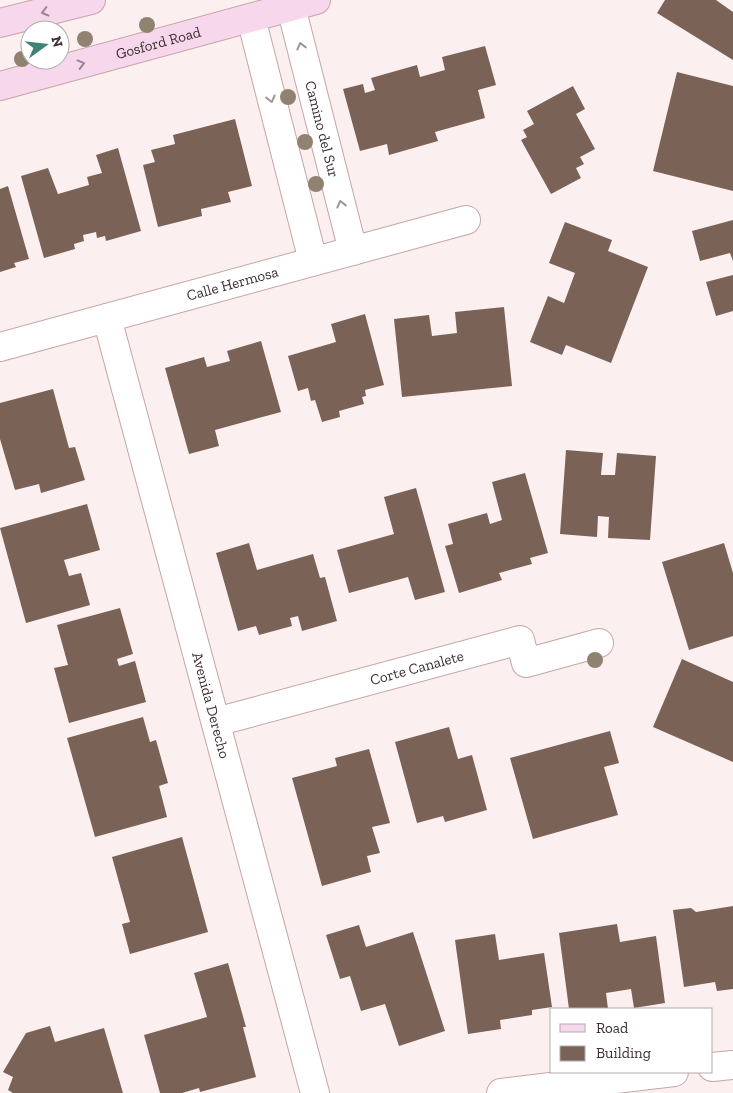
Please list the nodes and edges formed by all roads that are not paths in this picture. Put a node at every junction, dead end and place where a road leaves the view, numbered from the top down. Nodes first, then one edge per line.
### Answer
1 (91, 0) edge
2 (316, 0) edge
3 (291, 7) junction
4 (251, 18) junction
5 (0, 23) edge
6 (0, 86) edge
7 (466, 220) dead end
8 (353, 251) junction
9 (313, 261) junction
10 (106, 318) junction
11 (0, 346) edge
12 (600, 643) dead end
13 (216, 722) junction
14 (733, 1065) edge
15 (713, 1067) edge
16 (667, 1073) edge
17 (556, 1090) edge
18 (315, 1093) edge
19 (501, 1093) edge

1 -> 5 main road
2 - 3 main road, Gosford Road
3 - 4 main road, Gosford Road
8 -> 3 street, Camino del Sur
6 -> 4 main road, Gosford Road
4 -> 9 street
7 - 8 street, Calle Hermosa
8 - 9 street, Calle Hermosa
9 - 10 street, Calle Hermosa
10 - 11 street, Calle Hermosa
10 - 13 street, Avenida Derecho
12 - 13 street, Corte Canalete
13 - 18 street, Avenida Derecho
14 - 15 street
16 - 17 street
17 - 19 street

